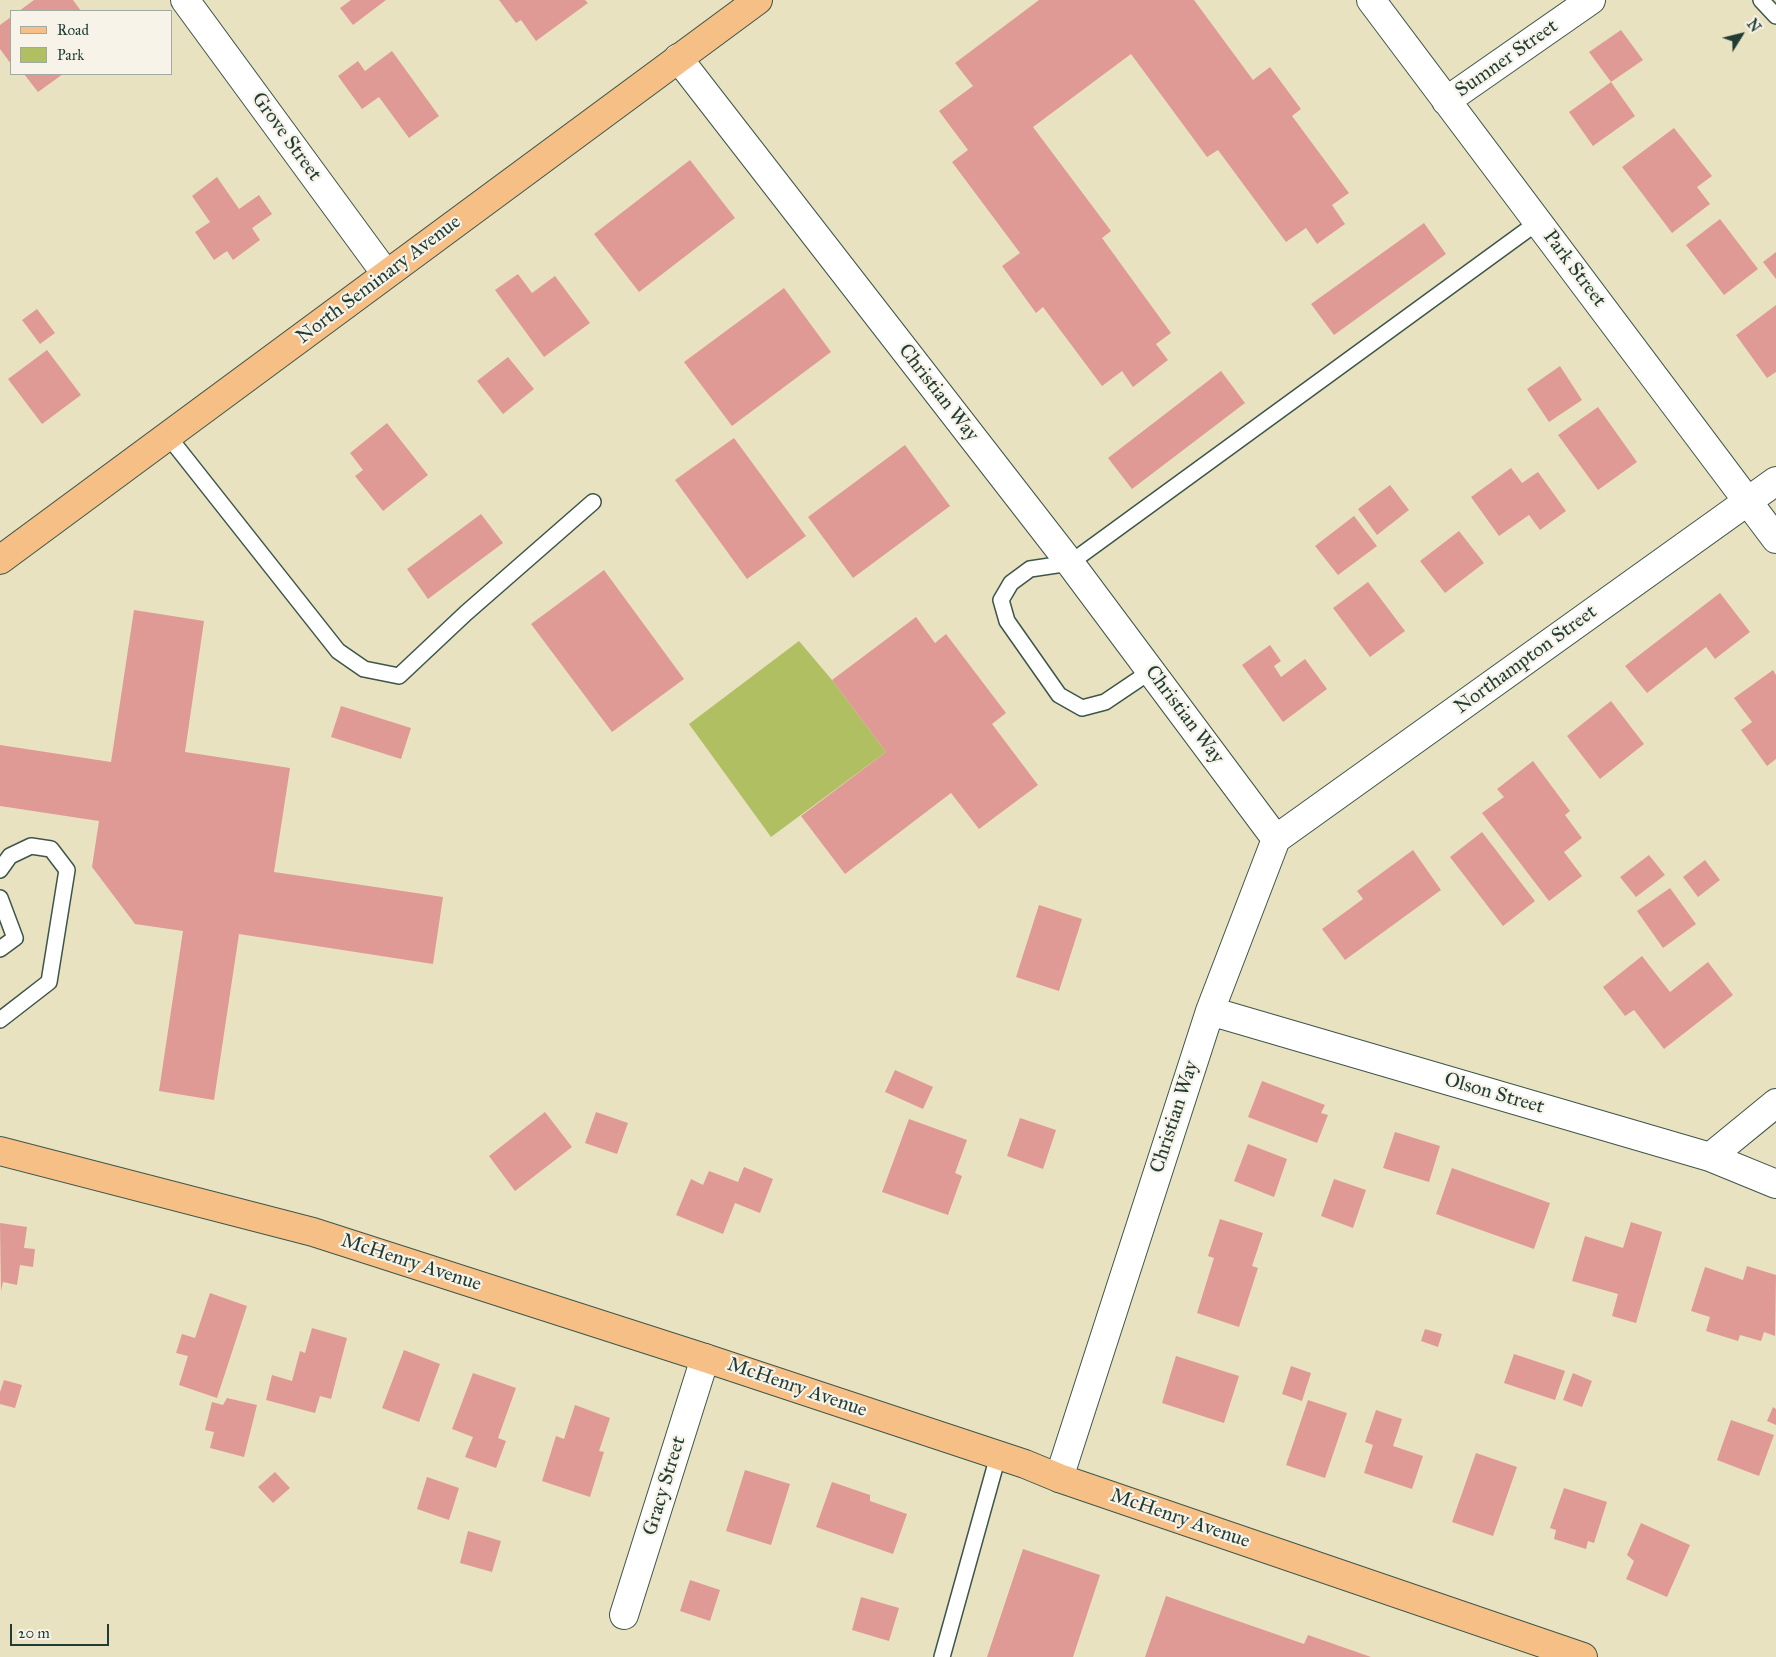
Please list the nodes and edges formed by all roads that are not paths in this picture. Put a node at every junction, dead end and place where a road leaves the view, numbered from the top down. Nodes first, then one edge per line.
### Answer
1 (185, 0) edge
2 (758, 0) edge
3 (1371, 0) edge
4 (1591, 0) edge
5 (1761, 0) edge
6 (1776, 16) edge
7 (678, 58) junction
8 (1446, 101) junction
9 (1538, 222) junction
10 (386, 274) junction
11 (168, 436) junction
12 (1776, 481) edge
13 (1748, 501) junction
14 (593, 502) dead end
15 (1776, 539) edge
16 (0, 560) edge
17 (1070, 564) junction
18 (1151, 671) junction
19 (1276, 839) junction
20 (0, 870) edge
21 (0, 898) edge
22 (0, 948) edge
23 (1210, 1010) junction
24 (0, 1020) edge
25 (1776, 1103) edge
26 (0, 1151) edge
27 (1710, 1157) junction
28 (1776, 1184) edge
29 (705, 1358) junction
30 (998, 1456) junction
31 (1059, 1478) junction
32 (624, 1615) dead end
33 (942, 1657) edge
34 (1583, 1657) edge

1 - 10 street, Grove Street
2 - 7 main road, North Seminary Avenue
3 - 8 street, Park Street
4 - 8 street, Sumner Street
5 - 6 lane
7 - 10 main road, North Seminary Avenue
7 - 17 street, Christian Way
8 - 9 street, Park Street
9 - 13 street, Park Street
9 - 17 lane
10 - 11 main road, North Seminary Avenue
11 - 14 lane
11 - 16 main road, North Seminary Avenue
12 - 13 street, Northampton Street
13 - 15 street, Park Street
13 - 19 street, Northampton Street
17 - 18 street, Christian Way
17 - 18 lane
18 - 19 street, Christian Way
19 - 23 street, Christian Way
20 - 24 lane
21 - 22 lane
23 - 27 street, Olson Street
23 - 31 street, Christian Way
25 - 27 street
26 - 29 main road, McHenry Avenue
27 - 28 street, Olson Street
29 - 30 main road, McHenry Avenue
29 - 32 street, Gracy Street
30 - 31 main road, McHenry Avenue
30 - 33 lane
31 - 34 main road, McHenry Avenue

